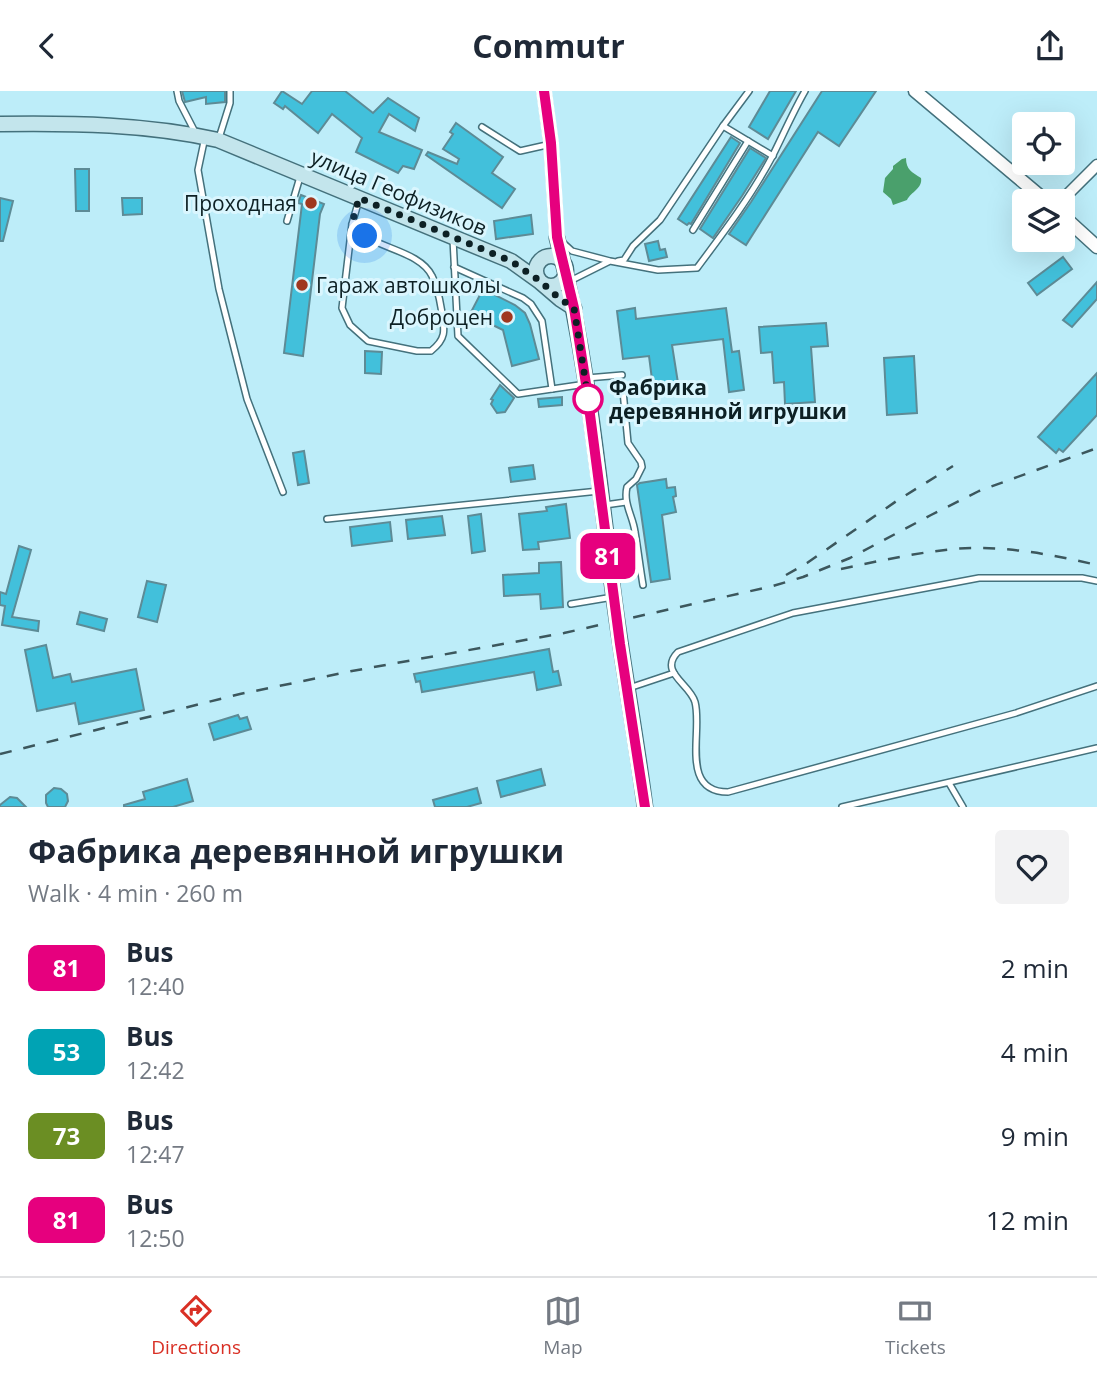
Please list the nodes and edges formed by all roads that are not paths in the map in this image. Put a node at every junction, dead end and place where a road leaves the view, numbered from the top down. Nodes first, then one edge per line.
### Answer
1 (177, 91) edge
2 (230, 91) edge
3 (544, 91) edge
4 (749, 91) edge
5 (806, 91) edge
6 (915, 91) edge
7 (0, 124) edge
8 (723, 126) junction
9 (482, 127) dead end
10 (207, 137) junction
11 (748, 141) junction
12 (551, 143) junction
13 (773, 156) junction
14 (1097, 165) edge
15 (300, 174) junction
16 (1032, 189) edge
17 (1073, 189) edge
18 (359, 198) junction
19 (287, 221) dead end
20 (352, 223) junction
21 (1075, 227) edge
22 (693, 230) dead end
23 (453, 237) junction
24 (557, 237) junction
25 (1097, 247) edge
26 (543, 258) junction
27 (511, 261) junction
28 (610, 261) junction
29 (454, 267) junction
30 (566, 275) junction
31 (540, 281) junction
32 (574, 308) junction
33 (622, 375) dead end
34 (586, 381) junction
35 (552, 389) junction
36 (624, 391) dead end
37 (283, 492) dead end
38 (601, 498) junction
39 (626, 502) junction
40 (327, 519) dead end
41 (1097, 581) edge
42 (643, 585) dead end
43 (613, 597) junction
44 (571, 604) dead end
45 (674, 673) junction
46 (1097, 685) edge
47 (626, 689) junction
48 (1097, 748) edge
49 (949, 783) junction
50 (645, 807) edge
51 (842, 807) edge
52 (963, 807) edge

1 - 10 lane
2 - 10 lane
3 - 12 street
4 - 8 lane
5 - 13 lane
6 - 16 street
7 - 10 main road, улица Геофизиков
8 - 11 lane
8 - 28 lane
9 - 12 lane
10 - 15 main road, улица Геофизиков
10 - 37 lane
11 - 13 lane
11 - 22 lane
12 - 24 street
13 - 28 lane
14 - 17 street
15 - 18 main road, улица Геофизиков
15 - 19 lane
18 - 20 lane
18 - 23 main road, улица Геофизиков
20 - 20 lane
21 - 25 street
23 - 27 main road, улица Геофизиков
23 - 29 lane
24 - 26 main road
24 - 28 lane
24 - 30 main road
26 - 27 main road
26 - 30 main road
26 - 31 main road
27 - 31 main road, улица Геофизиков
28 - 30 lane
29 - 35 lane
29 - 35 lane
30 - 31 main road
30 - 32 main road
31 - 32 main road, улица Геофизиков
32 - 34 main road
33 - 34 lane
34 - 35 lane
34 - 38 main road
36 - 39 lane
38 - 39 lane
38 - 40 lane
38 - 43 main road
39 - 42 lane
41 - 45 lane
43 - 44 lane
43 - 47 main road
45 - 46 lane
45 - 47 lane
47 - 50 main road
48 - 49 lane
49 - 51 lane
49 - 52 lane

